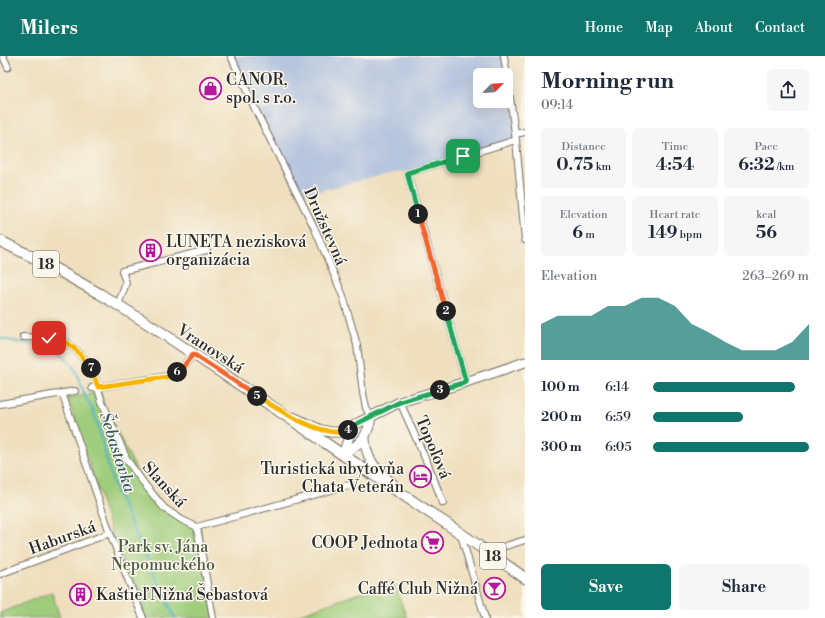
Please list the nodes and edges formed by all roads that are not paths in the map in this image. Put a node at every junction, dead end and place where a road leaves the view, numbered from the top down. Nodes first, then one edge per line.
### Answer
1 (1, 56) edge
2 (231, 56) edge
3 (504, 56) edge
4 (8, 67) dead end
5 (525, 132) edge
6 (516, 137) junction
7 (525, 240) edge
8 (0, 241) edge
9 (208, 250) dead end
10 (118, 305) junction
11 (23, 337) dead end
12 (193, 354) junction
13 (525, 362) edge
14 (466, 382) junction
15 (95, 387) junction
16 (74, 391) dead end
17 (62, 393) junction
18 (400, 402) junction
19 (0, 404) edge
20 (280, 411) junction
21 (371, 416) junction
22 (352, 427) junction
23 (365, 436) junction
24 (342, 455) junction
25 (349, 485) dead end
26 (408, 497) junction
27 (443, 503) dead end
28 (197, 527) junction
29 (110, 533) junction
30 (461, 533) junction
31 (525, 540) edge
32 (499, 548) dead end
33 (0, 574) edge
34 (525, 578) edge
35 (143, 618) edge
36 (213, 618) edge
37 (485, 618) edge

1 - 4 street
2 - 21 street, Družstevná
3 - 6 street
5 - 6 street
6 - 7 street
6 - 14 street
8 - 10 main road, Vranovská / 18
9 - 10 street
10 - 12 main road, Vranovská / 18
11 - 15 street, Slanská
12 - 15 street
12 - 20 main road, Vranovská / 18
13 - 14 street
14 - 18 street
15 - 28 street, Slanská
16 - 17 street
17 - 19 street
17 - 29 street
18 - 21 street
18 - 27 street, Topoľová
20 - 22 street
20 - 24 main road, Vranovská / 18
21 - 22 street
21 - 23 street
22 - 24 street
23 - 24 street
23 - 26 street
24 - 26 main road, Vranovská / 18
25 - 28 street
26 - 30 main road, Vranovská / 18
28 - 36 street
29 - 33 street, Haburská
29 - 35 street
30 - 34 main road, Vranovská / 18
30 - 37 street
31 - 32 street

